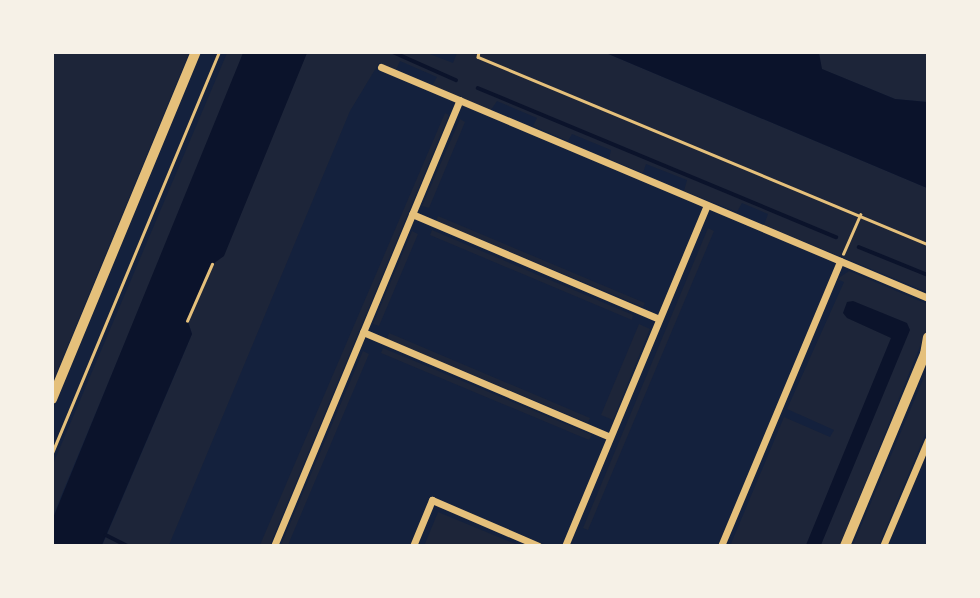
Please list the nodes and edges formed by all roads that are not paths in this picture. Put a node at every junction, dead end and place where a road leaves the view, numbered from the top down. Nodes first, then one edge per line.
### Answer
1 (196, 52) edge
2 (381, 67) dead end
3 (460, 100) junction
4 (707, 205) junction
5 (412, 214) junction
6 (840, 261) junction
7 (928, 298) edge
8 (659, 319) junction
9 (363, 332) junction
10 (928, 337) edge
11 (926, 352) edge
12 (52, 400) edge
13 (610, 438) junction
14 (928, 440) edge
15 (274, 545) edge
16 (413, 545) edge
17 (539, 545) edge
18 (565, 545) edge
19 (721, 545) edge
20 (845, 545) edge
21 (883, 545) edge

1 - 12 main road
2 - 3 street
3 - 4 street
3 - 5 street
4 - 6 street
4 - 8 street
5 - 8 street
5 - 9 street
6 - 7 street
6 - 19 street
8 - 13 street
9 - 13 street
9 - 15 street
10 - 11 street
11 - 20 street
13 - 18 street
14 - 21 street
16 - 17 street

